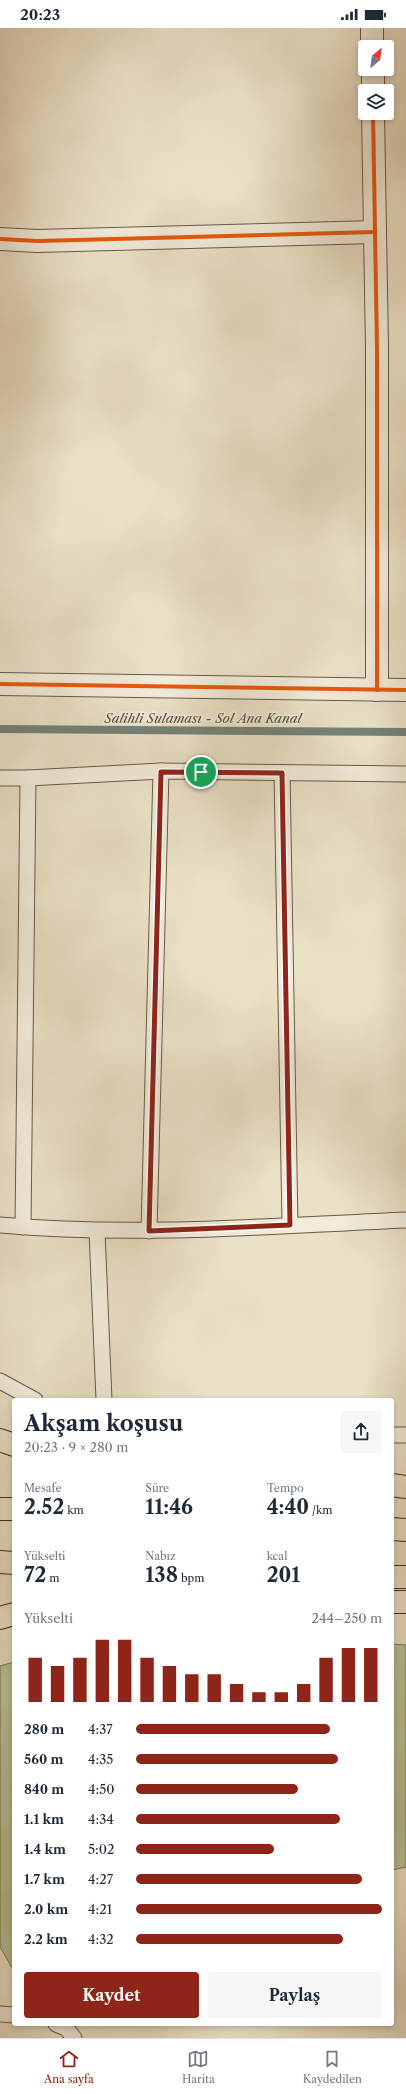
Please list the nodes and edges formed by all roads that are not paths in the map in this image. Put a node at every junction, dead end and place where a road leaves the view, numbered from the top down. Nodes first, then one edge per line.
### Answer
1 (372, 28) edge
2 (372, 40) edge
3 (373, 120) edge
4 (375, 232) junction
5 (0, 239) edge
6 (0, 684) edge
7 (377, 690) junction
8 (406, 690) edge
9 (161, 772) junction
10 (282, 773) junction
11 (406, 774) edge
12 (0, 778) edge
13 (28, 778) junction
14 (406, 1220) edge
15 (0, 1225) edge
16 (290, 1225) junction
17 (23, 1227) junction
18 (97, 1231) junction
19 (149, 1231) junction
20 (0, 1381) edge
21 (31, 1398) edge
22 (104, 1398) edge
23 (394, 1435) edge
24 (406, 1435) edge
25 (0, 1440) edge
26 (12, 1444) edge
27 (394, 1486) edge
28 (406, 1487) edge
29 (0, 1509) edge
30 (12, 1509) edge
31 (394, 1529) edge
32 (406, 1530) edge
33 (0, 1562) edge
34 (12, 1562) edge
35 (394, 1576) edge
36 (406, 1577) edge
37 (394, 1602) edge
38 (406, 1602) edge
39 (12, 1615) edge
40 (0, 1618) edge
41 (0, 2014) edge
42 (12, 2015) edge
43 (61, 2026) edge
44 (74, 2038) edge

1 - 2 street
3 - 4 street
4 - 5 street
4 - 7 street
6 - 7 street
7 - 8 street
9 - 10 lane
9 - 13 lane
9 - 19 lane
10 - 11 lane
10 - 16 lane
12 - 13 lane
13 - 17 lane
14 - 16 lane
15 - 17 lane
16 - 19 lane
17 - 18 lane
18 - 19 lane
18 - 22 lane
20 - 21 lane
23 - 24 lane
25 - 26 highway
27 - 28 highway
29 - 30 highway
31 - 32 highway
33 - 34 highway
35 - 36 highway
37 - 38 highway
39 - 40 highway
41 - 42 lane
43 - 44 lane

